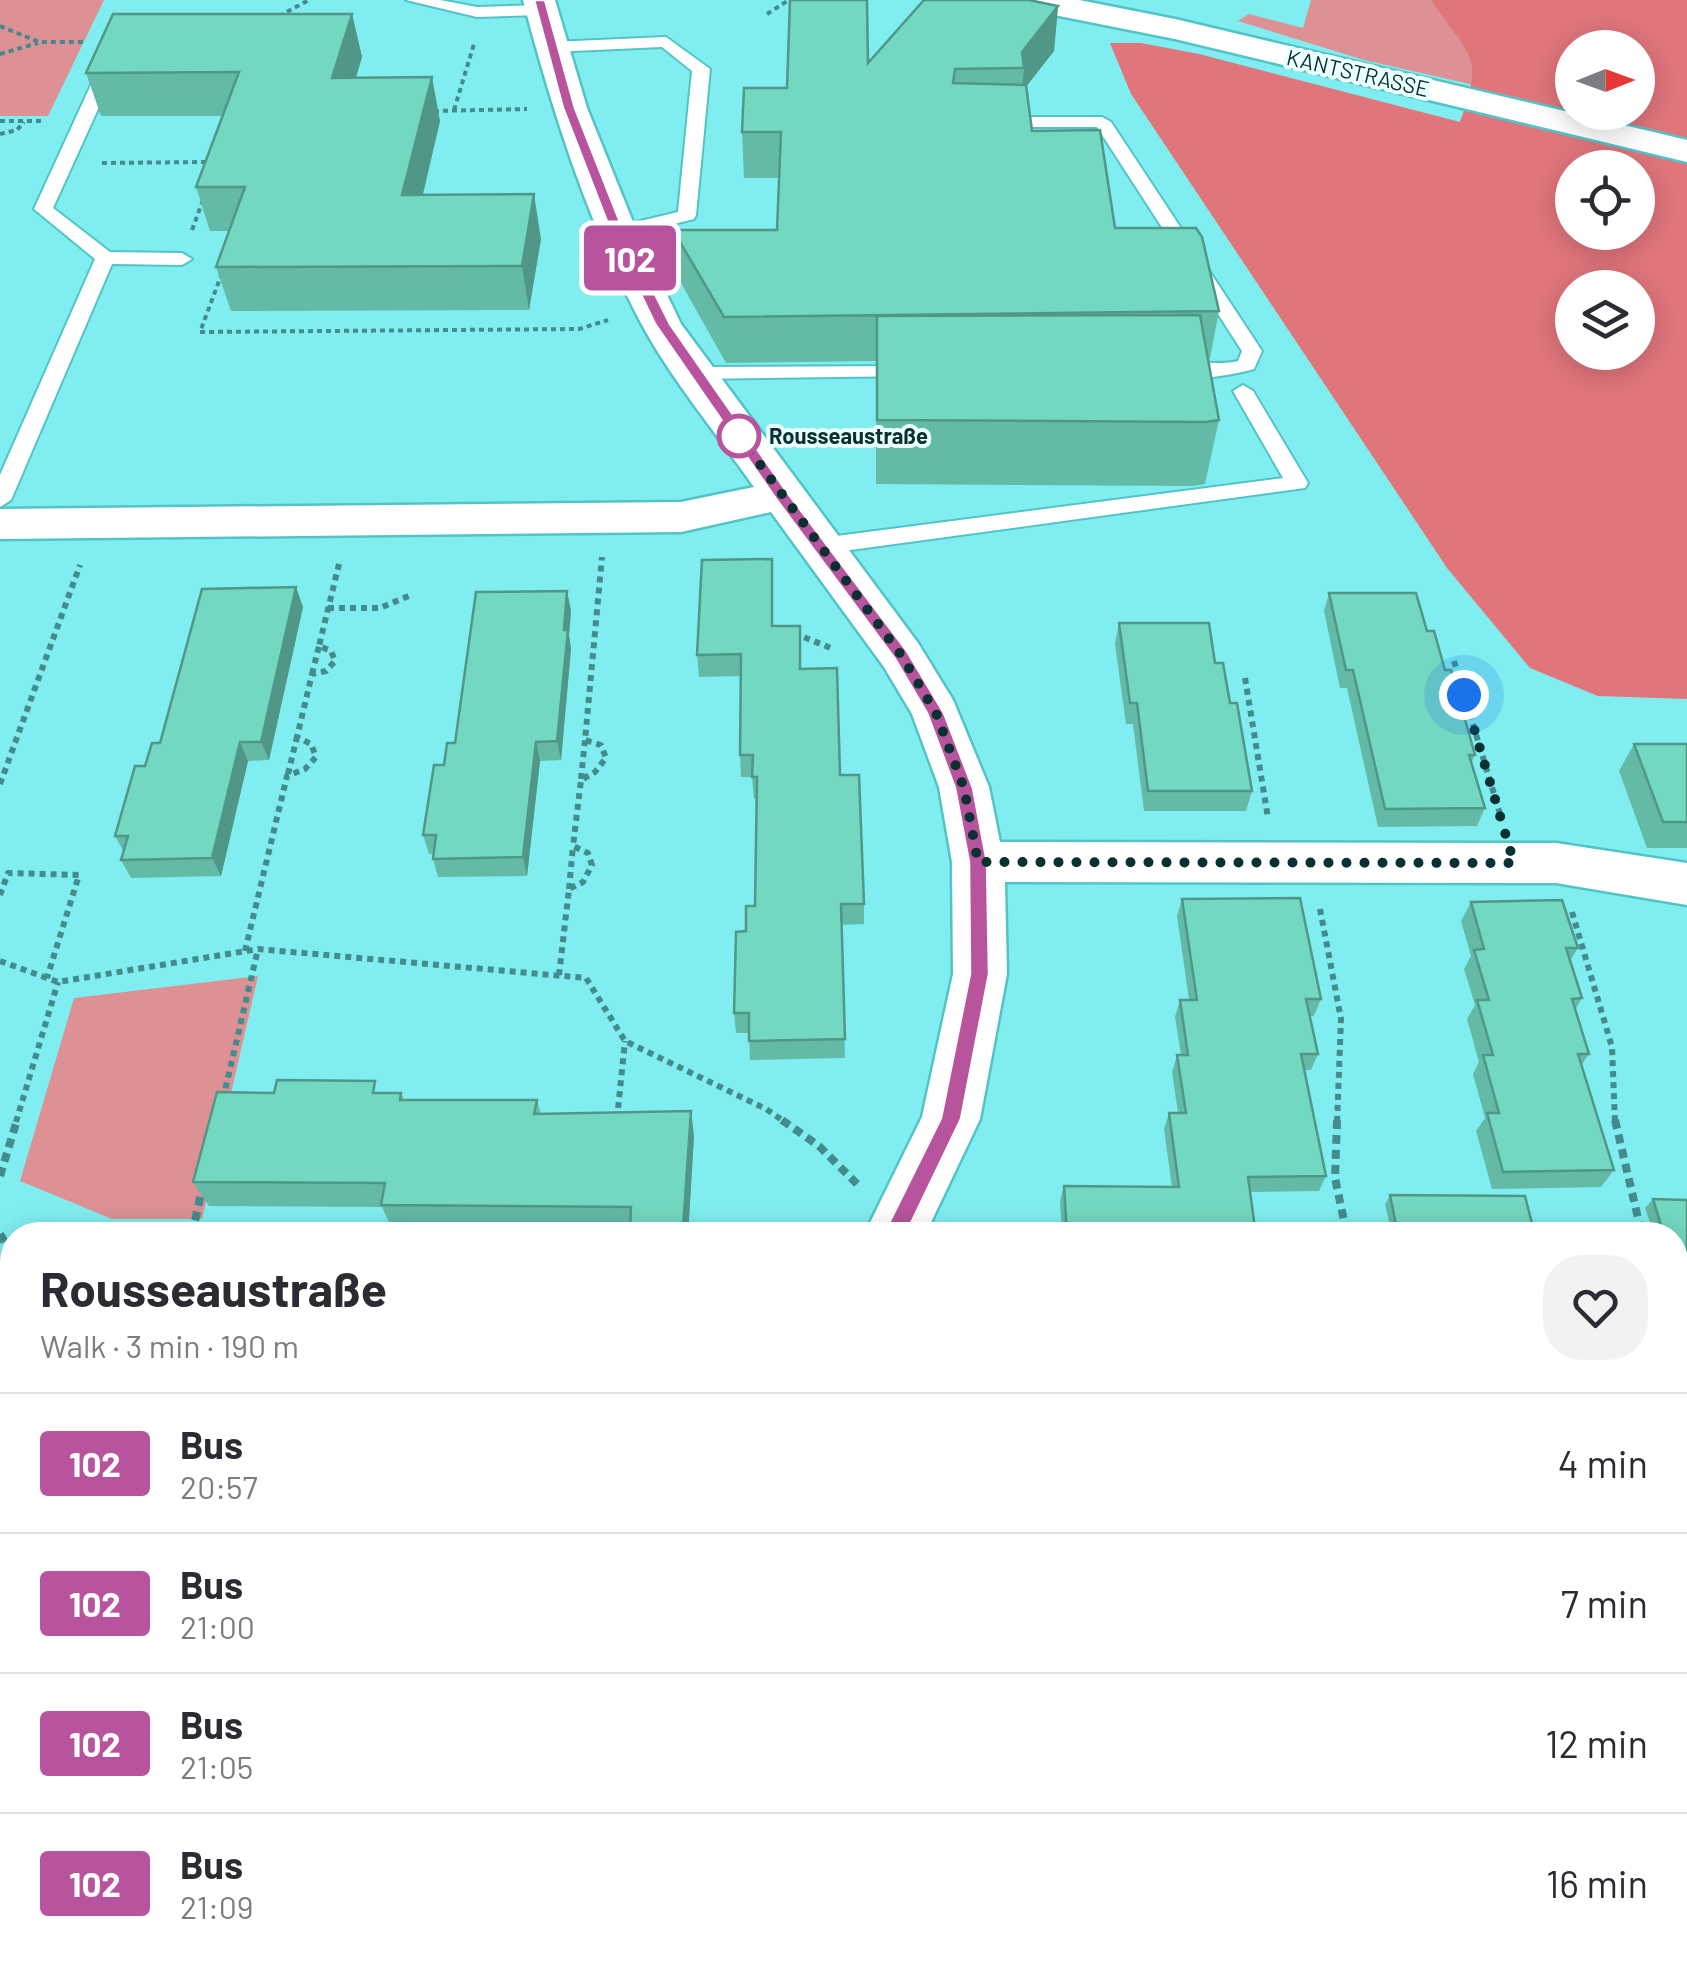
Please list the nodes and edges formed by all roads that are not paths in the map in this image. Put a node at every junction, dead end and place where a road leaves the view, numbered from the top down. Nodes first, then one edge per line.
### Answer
1 (414, 0) edge
2 (1029, 0) edge
3 (1178, 15) edge
4 (544, 19) edge
5 (119, 43) edge
6 (976, 122) edge
7 (1687, 151) edge
8 (618, 232) junction
9 (105, 258) junction
10 (182, 259) road end
11 (1152, 371) edge
12 (939, 372) edge
13 (696, 373) junction
14 (1242, 392) dead end
15 (782, 495) junction
16 (0, 500) edge
17 (0, 524) edge
18 (821, 546) junction
19 (978, 862) junction
20 (1687, 884) edge
21 (895, 1222) edge

1 - 4 lane
2 - 3 street, KANTSTRASSE
3 - 7 street, KANTSTRASSE
4 - 8 street
4 - 8 lane
5 - 9 lane
6 - 11 lane
8 - 13 street
9 - 10 lane
9 - 16 lane
12 - 13 lane
13 - 15 street
14 - 18 lane
15 - 17 street
15 - 18 street
18 - 19 street
19 - 20 street
19 - 21 street

